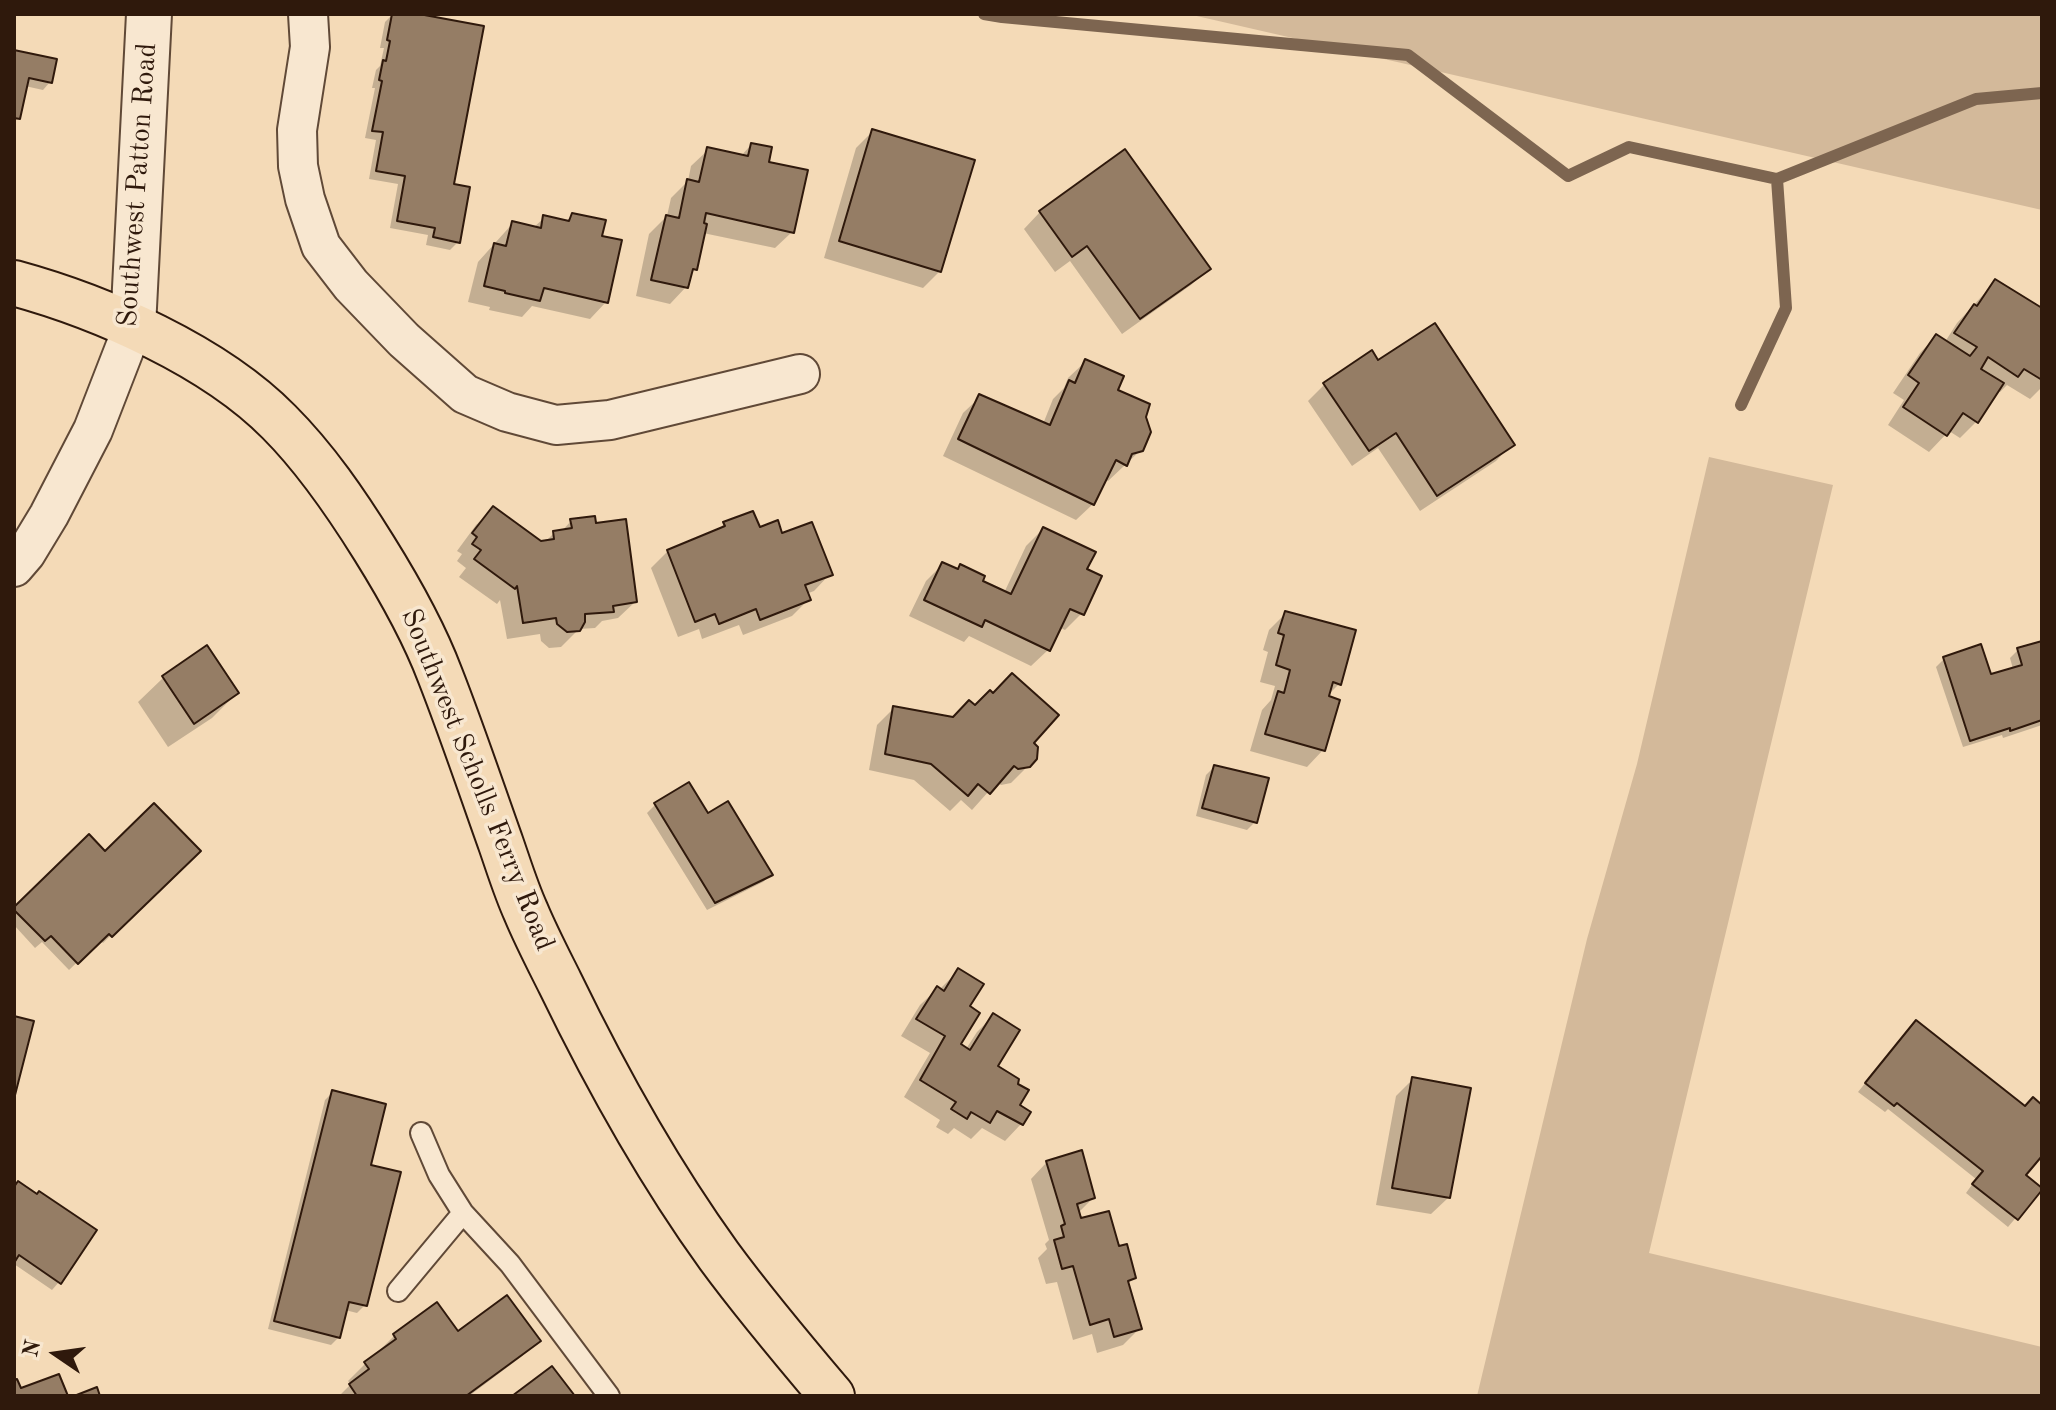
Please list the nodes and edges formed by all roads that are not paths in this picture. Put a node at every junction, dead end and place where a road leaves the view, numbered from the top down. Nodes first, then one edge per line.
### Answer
1 (149, 14) edge
2 (308, 14) edge
3 (14, 283) edge
4 (133, 327) junction
5 (800, 374) dead end
6 (14, 567) edge
7 (421, 1133) dead end
8 (463, 1213) junction
9 (398, 1291) dead end
10 (609, 1396) edge
11 (832, 1396) edge

1 - 4 street, Southwest Patton Road
2 - 5 street
3 - 4 main road, Southwest Scholls Ferry Road
4 - 6 street, Southwest Patton Road
4 - 11 main road, Southwest Scholls Ferry Road
7 - 8 lane
8 - 9 lane
8 - 10 lane

